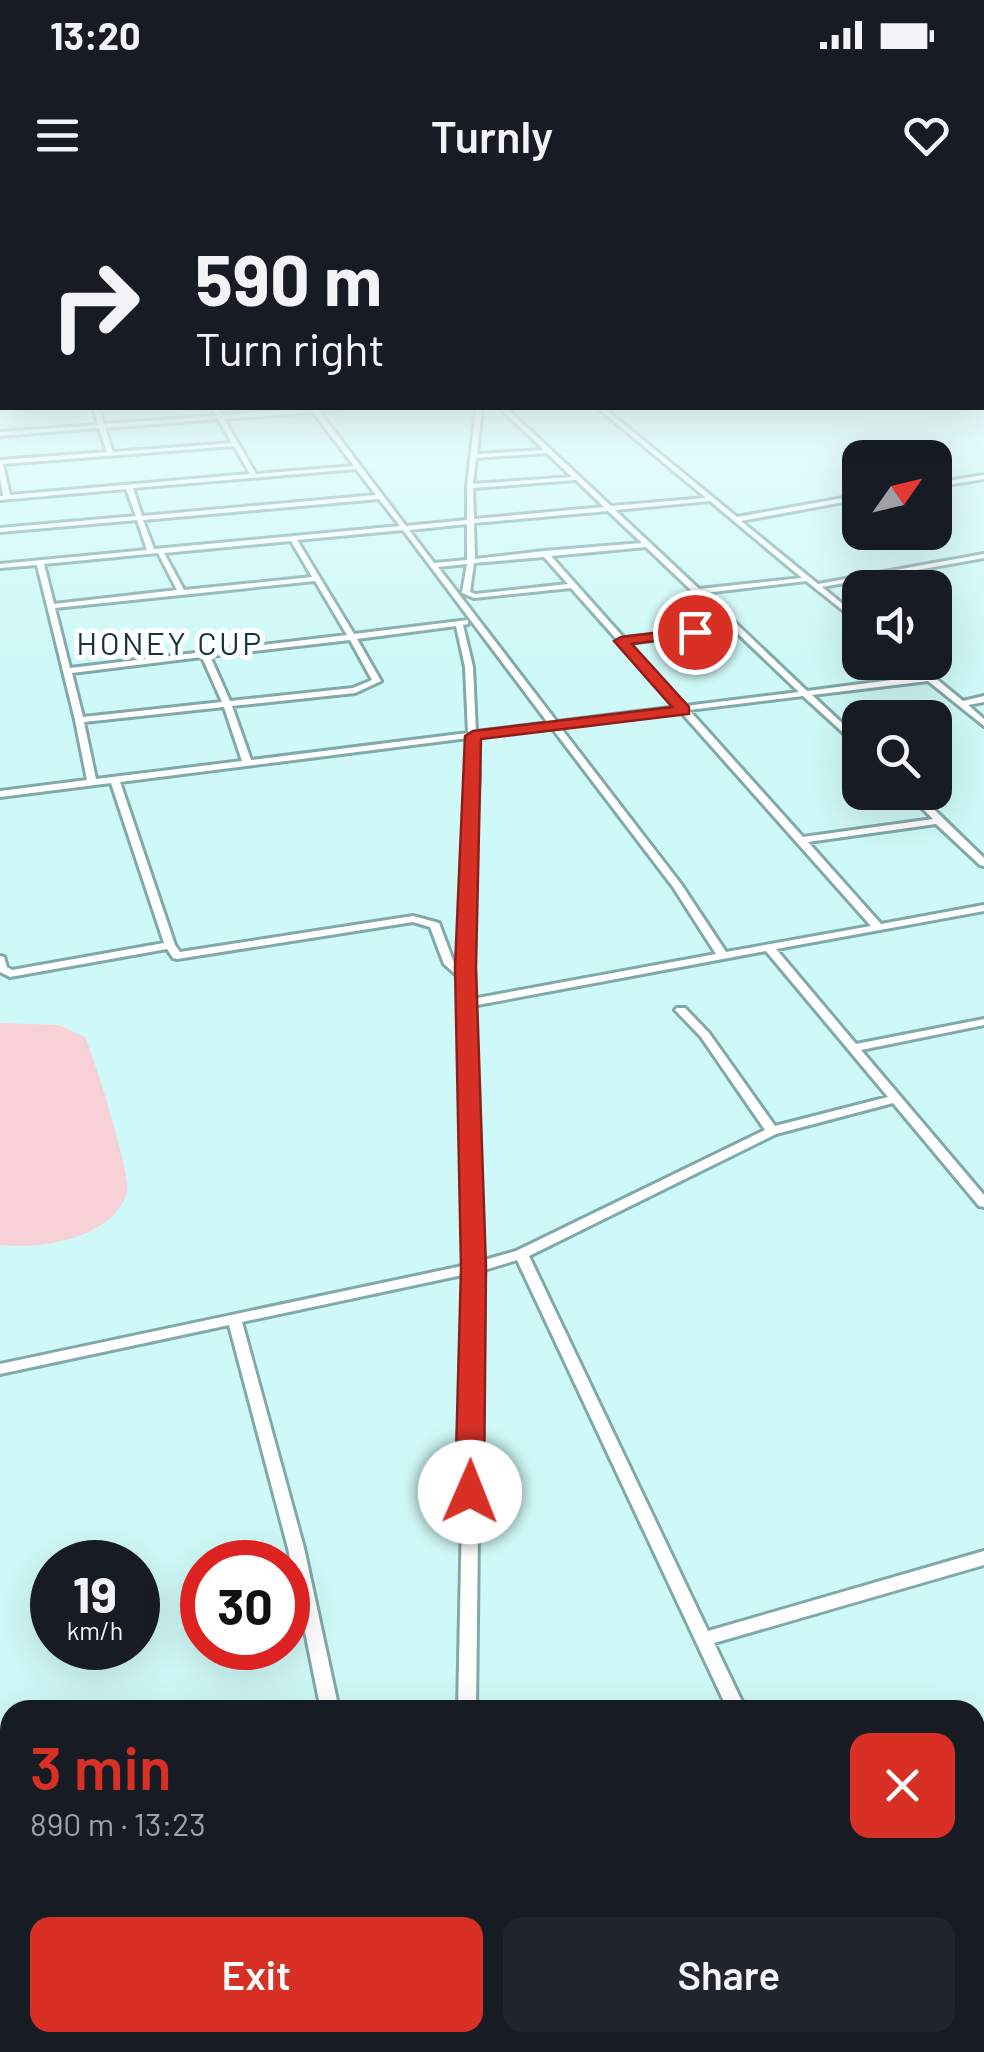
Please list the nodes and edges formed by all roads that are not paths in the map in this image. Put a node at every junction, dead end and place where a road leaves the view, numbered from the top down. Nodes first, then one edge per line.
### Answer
1 (211, 479) edge
2 (367, 479) edge
3 (471, 479) edge
4 (560, 479) edge
5 (581, 479) edge
6 (689, 479) edge
7 (129, 486) junction
8 (470, 486) junction
9 (380, 496) junction
10 (3, 497) edge
11 (712, 498) junction
12 (842, 501) edge
13 (612, 508) junction
14 (140, 518) junction
15 (739, 519) junction
16 (470, 522) junction
17 (404, 528) junction
18 (0, 530) edge
19 (294, 540) junction
20 (647, 545) junction
21 (156, 551) junction
22 (544, 554) junction
23 (984, 556) edge
24 (471, 561) junction
25 (40, 563) junction
26 (432, 565) junction
27 (0, 566) edge
28 (318, 579) junction
29 (809, 579) junction
30 (569, 586) junction
31 (817, 586) junction
32 (182, 592) junction
33 (695, 592) junction
34 (53, 606) junction
35 (842, 607) edge
36 (466, 622) junction
37 (732, 628) junction
38 (352, 638) junction
39 (621, 641) junction
40 (205, 654) junction
41 (67, 671) junction
42 (915, 680) edge
43 (932, 680) edge
44 (807, 696) junction
45 (984, 699) edge
46 (227, 704) junction
47 (962, 704) junction
48 (683, 710) junction
49 (79, 720) junction
50 (984, 723) edge
51 (556, 726) junction
52 (842, 728) edge
53 (473, 736) junction
54 (248, 762) junction
55 (115, 780) junction
56 (92, 783) junction
57 (0, 794) edge
58 (927, 810) edge
59 (938, 822) junction
60 (802, 840) junction
61 (984, 864) edge
62 (984, 908) edge
63 (877, 926) junction
64 (170, 945) junction
65 (769, 948) junction
66 (723, 956) junction
67 (0, 960) edge
68 (466, 978) junction
69 (467, 1003) junction
70 (681, 1010) dead end
71 (984, 1022) edge
72 (854, 1048) junction
73 (896, 1100) junction
74 (772, 1131) junction
75 (984, 1203) edge
76 (520, 1254) junction
77 (474, 1268) junction
78 (235, 1322) junction
79 (0, 1370) edge
80 (984, 1558) edge
81 (704, 1639) junction
82 (328, 1700) edge
83 (467, 1700) edge
84 (732, 1700) edge

1 - 7 street
2 - 9 street
3 - 8 street
4 - 8 street
5 - 13 street
6 - 11 street
7 - 10 street
7 - 14 street
8 - 16 street
9 - 14 street
9 - 17 street
11 - 13 street
11 - 15 street
12 - 15 street
13 - 16 street
13 - 20 street
14 - 18 street
14 - 21 street
15 - 29 street
16 - 17 street
16 - 24 street
17 - 19 street
17 - 26 street
19 - 21 street
19 - 28 street
20 - 22 street
20 - 33 street
21 - 25 street
21 - 32 street
22 - 24 street
22 - 30 street
23 - 31 street
24 - 26 street
24 - 30 street
25 - 27 street
25 - 34 street
26 - 36 street
28 - 32 street
28 - 38 street
29 - 31 street
29 - 33 street
30 - 39 street
31 - 35 street
32 - 34 street
33 - 37 street
34 - 41 street
36 - 38 street
36 - 51 street
36 - 53 street
37 - 39 street
37 - 44 street
38 - 40 street
38 - 46 street
39 - 48 street
40 - 41 street
40 - 46 street
41 - 49 street
42 - 44 street
43 - 47 street
44 - 48 street
44 - 52 street
45 - 47 street
46 - 49 street
46 - 54 street
47 - 50 street
48 - 51 street
48 - 60 street
49 - 56 street
51 - 53 street
51 - 66 street
53 - 54 street
53 - 68 street
54 - 55 street
55 - 56 street
55 - 64 street
56 - 57 street
58 - 59 street
59 - 60 street
59 - 61 street
60 - 63 street
62 - 63 street
63 - 65 street
64 - 67 street
64 - 68 street
65 - 66 street
65 - 72 street
66 - 69 street
68 - 69 street
69 - 77 street
70 - 74 street
71 - 72 street
72 - 73 street
73 - 74 street
73 - 75 street
74 - 76 street
76 - 77 street
76 - 81 street
77 - 78 street
77 - 83 street
78 - 79 street
78 - 82 street
80 - 81 street
81 - 84 street

